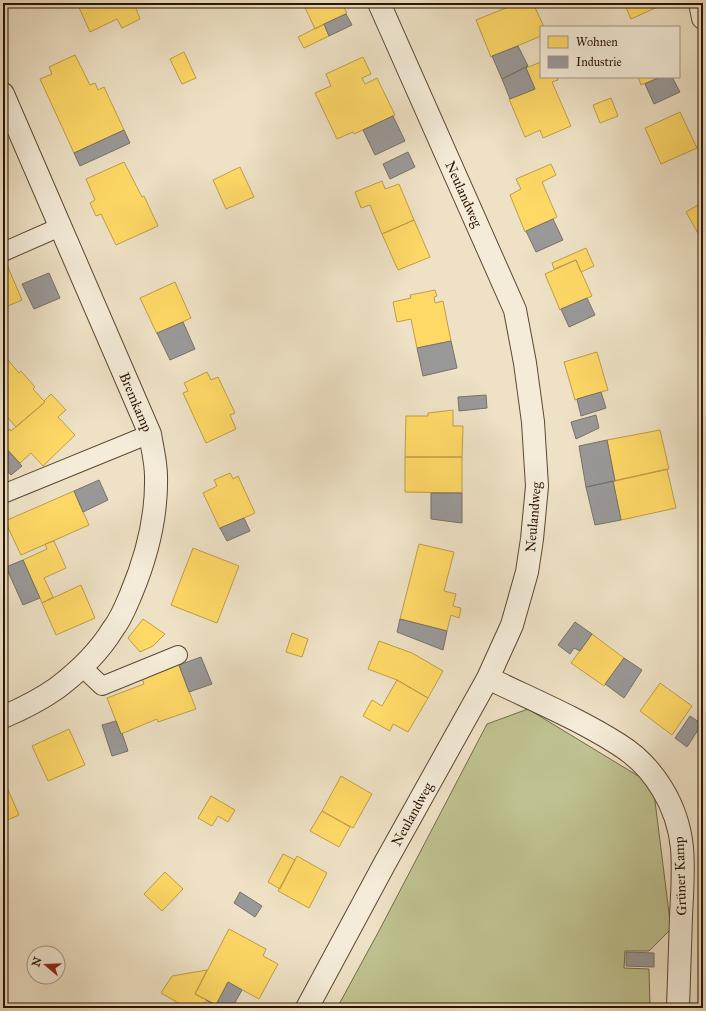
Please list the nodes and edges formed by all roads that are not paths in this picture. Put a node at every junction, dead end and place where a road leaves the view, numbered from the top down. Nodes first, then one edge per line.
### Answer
1 (379, 3) edge
2 (700, 3) edge
3 (703, 18) edge
4 (6, 108) edge
5 (60, 227) junction
6 (3, 252) edge
7 (150, 434) junction
8 (3, 494) edge
9 (178, 655) dead end
10 (82, 667) junction
11 (488, 678) junction
12 (3, 717) edge
13 (307, 1008) edge
14 (678, 1008) edge

1 - 11 street, Neulandweg
2 - 3 street
4 - 5 street, Bremkamp
5 - 6 lane
5 - 7 street, Bremkamp
7 - 8 lane
7 - 10 street, Bremkamp
9 - 10 lane
10 - 12 street, Bremkamp
11 - 13 street, Neulandweg
11 - 14 street, Grüner Kamp

